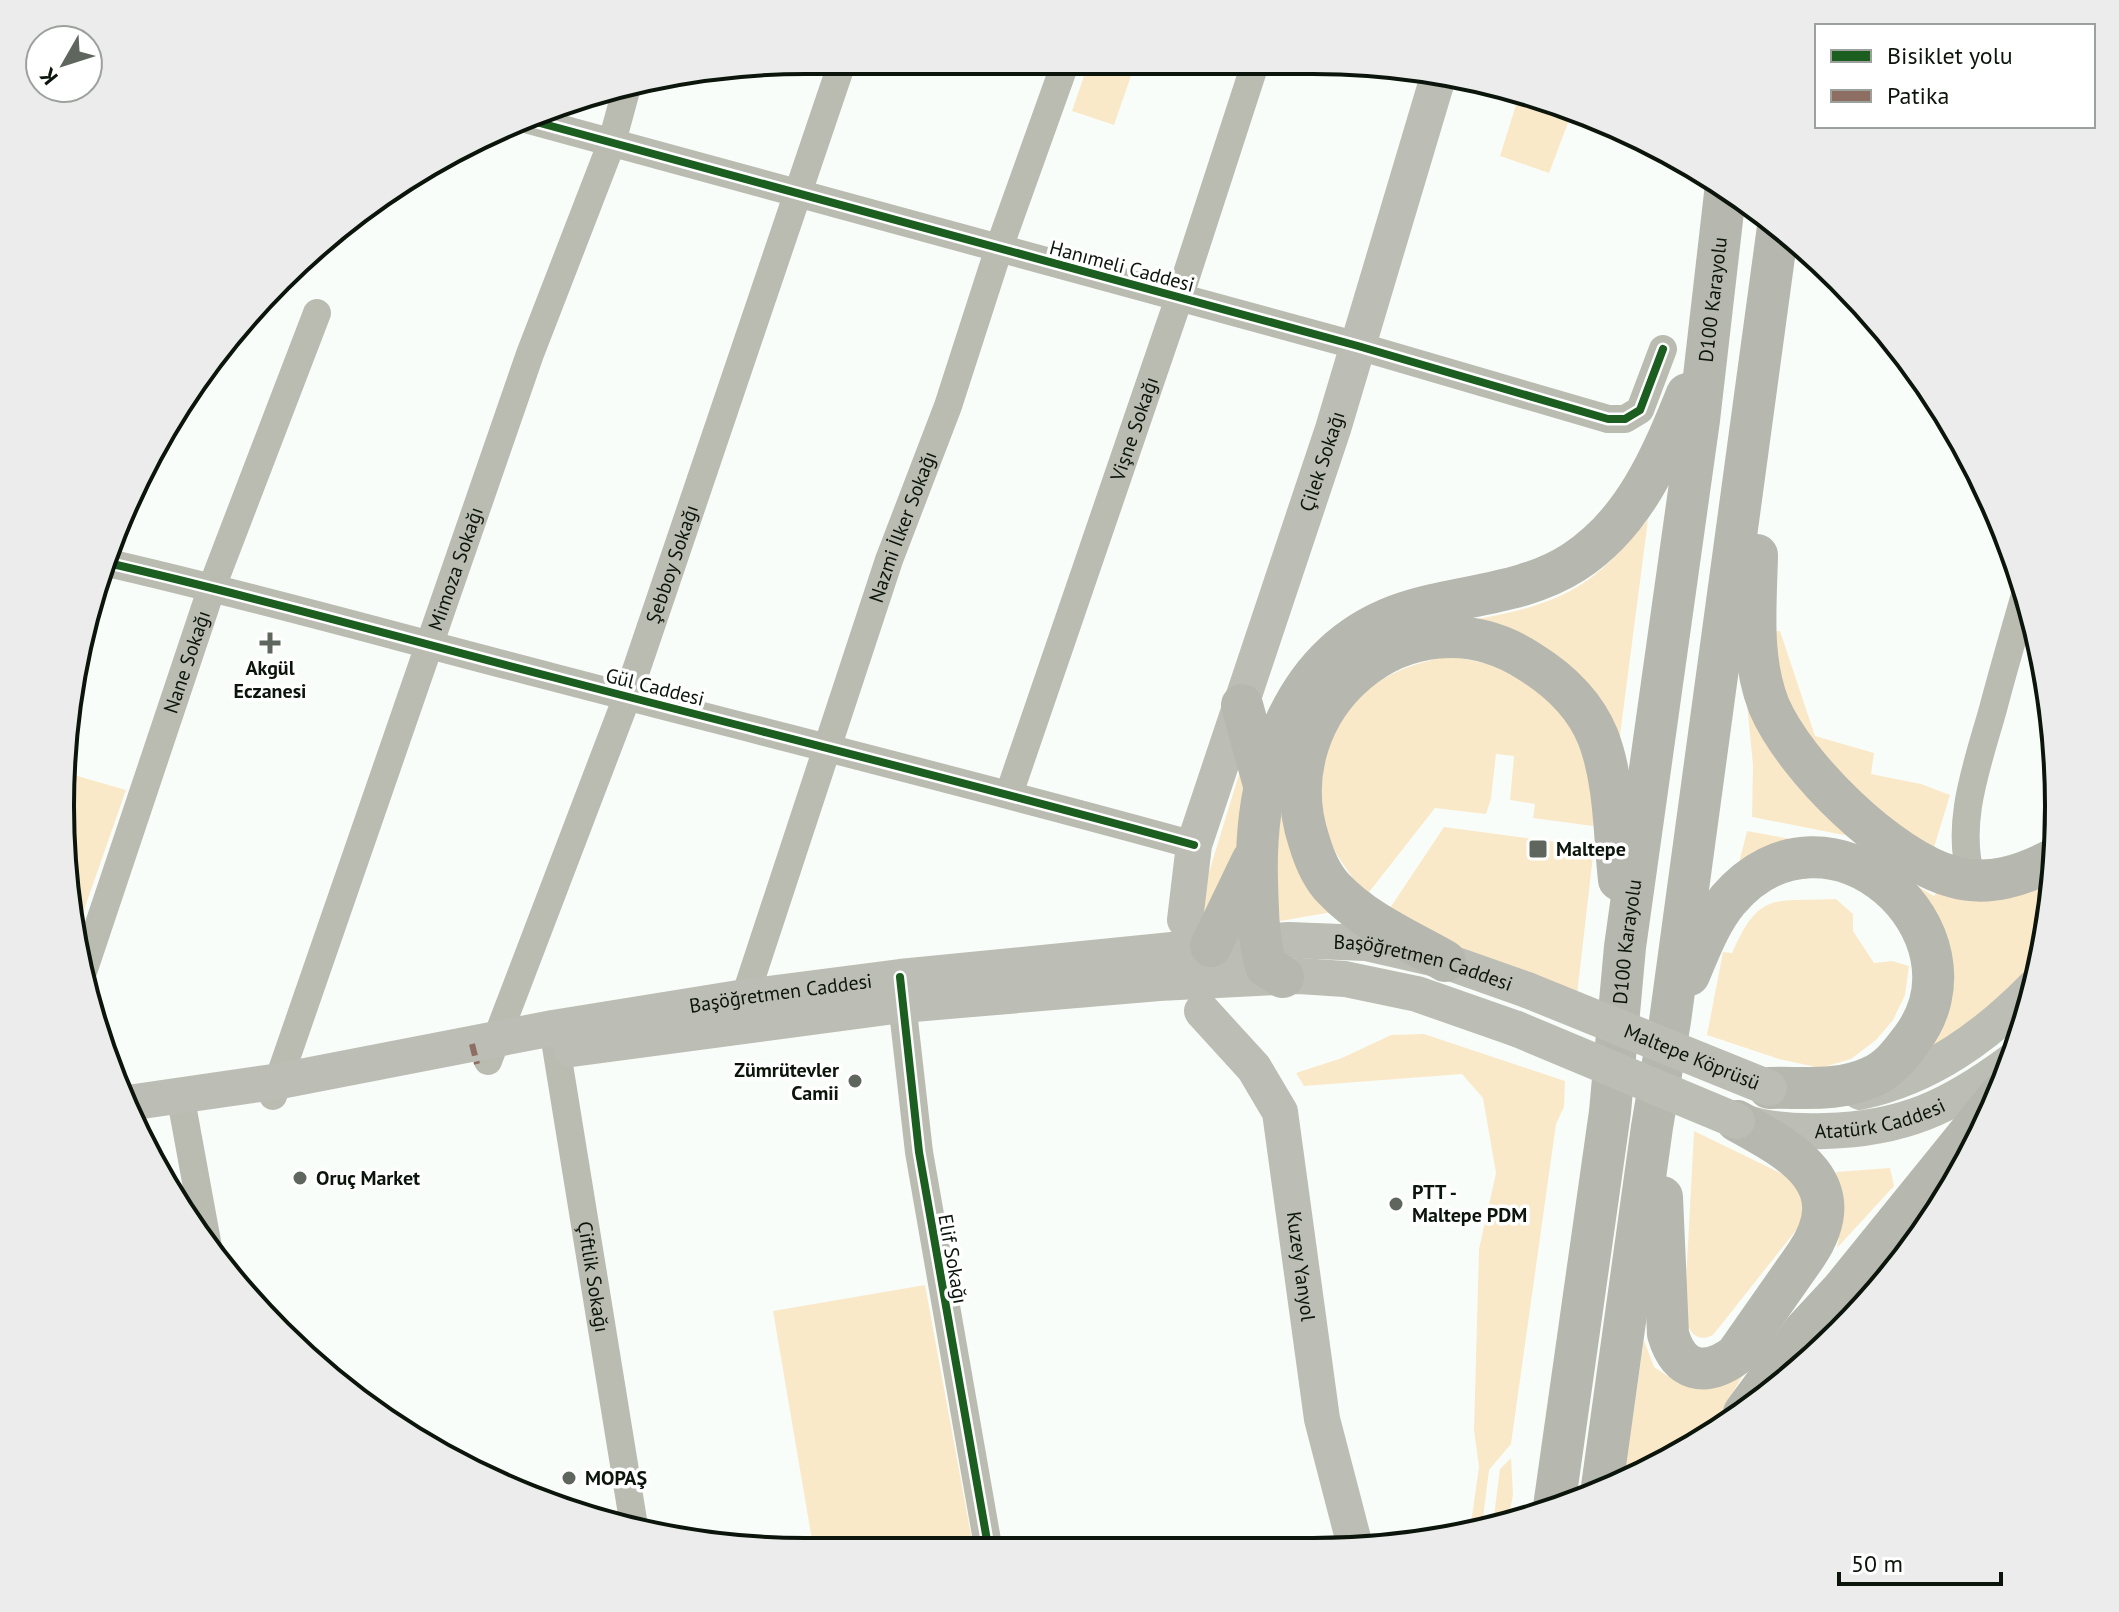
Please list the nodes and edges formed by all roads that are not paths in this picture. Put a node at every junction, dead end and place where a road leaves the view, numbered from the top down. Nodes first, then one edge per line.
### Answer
1 (838, 74) edge
2 (1061, 74) edge
3 (1252, 74) edge
4 (1436, 85) edge
5 (624, 97) edge
6 (543, 124) edge
7 (612, 142) junction
8 (798, 193) junction
9 (1724, 200) edge
10 (1776, 239) edge
11 (999, 248) junction
12 (1179, 298) junction
13 (317, 313) dead end
14 (1706, 345) junction
15 (1358, 346) junction
16 (1663, 349) dead end
17 (1753, 394) junction
18 (115, 565) edge
19 (212, 587) junction
20 (2019, 615) edge
21 (430, 646) junction
22 (627, 697) junction
23 (1242, 705) junction
24 (827, 748) junction
25 (1265, 786) junction
26 (1009, 794) junction
27 (1194, 845) junction
28 (1256, 853) junction
29 (2042, 865) edge
30 (1972, 880) junction
31 (1198, 933) junction
32 (1259, 942) junction
33 (1625, 947) junction
34 (89, 954) edge
35 (1445, 961) junction
36 (1283, 977) junction
37 (1527, 990) joint
38 (901, 991) junction
39 (745, 997) junction
40 (2018, 1002) edge
41 (1202, 1011) dead end
42 (1670, 1021) junction
43 (1517, 1029) joint
44 (556, 1040) junction
45 (492, 1050) junction
46 (1994, 1074) edge
47 (1769, 1088) junction
48 (275, 1091) junction
49 (1657, 1099) junction
50 (137, 1103) edge
51 (180, 1103) junction
52 (143, 1116) edge
53 (1737, 1121) junction
54 (1967, 1136) edge
55 (203, 1221) edge
56 (1769, 1378) edge
57 (1603, 1478) edge
58 (1556, 1496) edge
59 (633, 1517) edge
60 (1352, 1536) edge
61 (987, 1538) edge

1 - 8 street, Şebboy Sokağı
2 - 11 street, Nazmi İlker Sokağı
3 - 12 street, Vişne Sokağı
4 - 15 main road, Çilek Sokağı
5 - 7 street, Mimoza Sokağı
6 - 7 street, Hanımeli Caddesi
7 - 8 street, Hanımeli Caddesi
7 - 21 street, Mimoza Sokağı
8 - 11 street, Hanımeli Caddesi
8 - 22 street, Şebboy Sokağı
9 - 14 highway, D100 Karayolu
10 - 17 highway
11 - 12 street, Hanımeli Caddesi
11 - 24 street, Nazmi İlker Sokağı
12 - 15 street, Hanımeli Caddesi
12 - 26 street, Vişne Sokağı
13 - 19 street, Nane Sokağı
14 - 25 highway
14 - 33 highway, D100 Karayolu
15 - 16 street, Hanımeli Caddesi
15 - 23 main road, Çilek Sokağı
17 - 30 highway
17 - 42 highway
18 - 19 street, Gül Caddesi
19 - 21 street, Gül Caddesi
19 - 34 street, Nane Sokağı
20 - 30 street
21 - 22 street, Gül Caddesi
21 - 48 street, Mimoza Sokağı
22 - 24 street, Gül Caddesi
22 - 45 street, Şebboy Sokağı
23 - 25 highway
23 - 27 main road, Çilek Sokağı
24 - 26 street, Gül Caddesi
24 - 39 street, Nazmi İlker Sokağı
25 - 28 highway
26 - 27 street, Gül Caddesi
27 - 31 main road, Çilek Sokağı
28 - 31 highway
28 - 32 highway
29 - 30 highway
31 - 32 main road, Başöğretmen Caddesi
31 - 38 main road, Başöğretmen Caddesi
32 - 35 main road, Başöğretmen Caddesi
32 - 36 highway
33 - 35 highway
33 - 58 highway, D100 Karayolu
35 - 37 main road, Başöğretmen Caddesi
36 - 38 main road, Başöğretmen Caddesi
36 - 43 main road, Başöğretmen Caddesi
37 - 47 main road, Maltepe Köprüsü, bridge
38 - 39 main road, Başöğretmen Caddesi
38 - 44 main road, Başöğretmen Caddesi
38 - 61 street, Elif Sokağı
39 - 44 main road, Başöğretmen Caddesi
40 - 47 main road, Atatürk Caddesi
41 - 60 main road, Kuzey Yanyol
42 - 47 highway
42 - 49 highway
43 - 53 main road, Maltepe Köprüsü, bridge
44 - 45 main road, Başöğretmen Caddesi
44 - 59 street, Çiftlik Sokağı
45 - 48 main road, Başöğretmen Caddesi
46 - 53 main road, Atatürk Caddesi
48 - 51 main road, Başöğretmen Caddesi
49 - 53 highway
49 - 57 highway
50 - 51 main road, Başöğretmen Caddesi
51 - 52 main road, Başöğretmen Caddesi
51 - 55 street
54 - 56 highway

